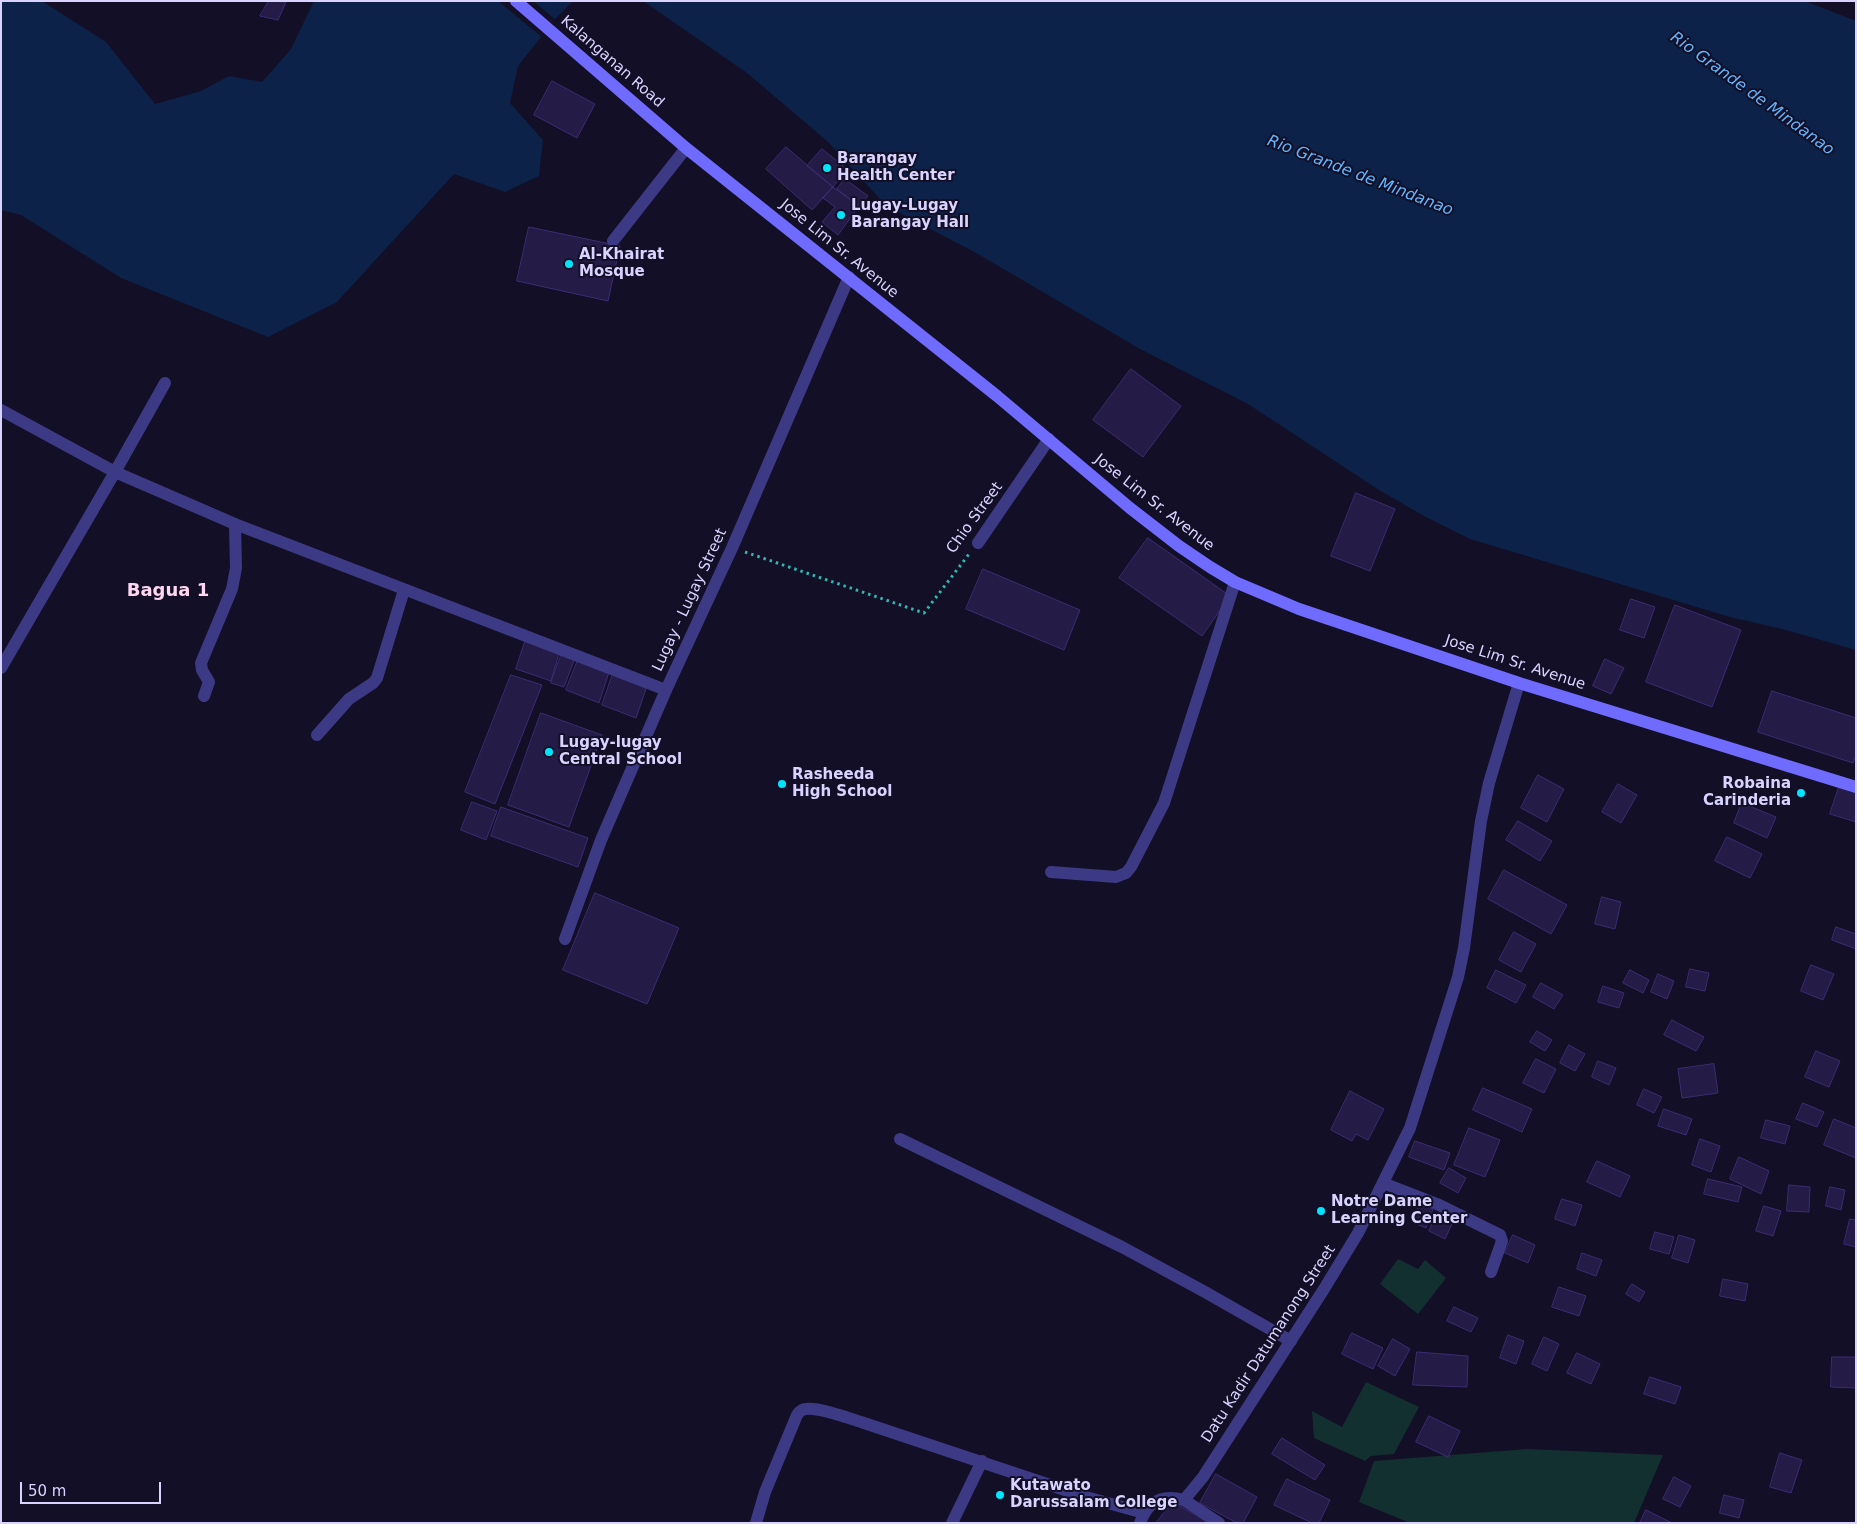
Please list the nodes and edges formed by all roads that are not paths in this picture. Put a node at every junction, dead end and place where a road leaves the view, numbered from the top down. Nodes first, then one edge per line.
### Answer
1 (516, 1) edge
2 (686, 148) junction
3 (613, 240) dead end
4 (849, 277) junction
5 (165, 383) dead end
6 (1, 410) edge
7 (1049, 439) junction
8 (115, 472) junction
9 (235, 524) junction
10 (978, 543) road end
11 (1235, 582) junction
12 (404, 590) junction
13 (1, 668) edge
14 (1519, 682) junction
15 (666, 690) junction
16 (204, 696) dead end
17 (317, 735) dead end
18 (1856, 787) edge
19 (1051, 872) dead end
20 (565, 939) dead end
21 (900, 1139) dead end
22 (1384, 1183) junction
23 (1491, 1272) dead end
24 (1291, 1341) junction
25 (982, 1461) junction
26 (1184, 1500) junction
27 (1142, 1518) edge
28 (756, 1523) edge
29 (952, 1523) edge
30 (1219, 1523) edge

1 - 2 main road, Kalanganan Road
2 - 3 street
2 - 4 main road, Jose Lim Sr. Avenue
4 - 7 main road, Jose Lim Sr. Avenue
4 - 15 street, Lugay - Lugay Street
5 - 8 street
6 - 8 street
7 - 10 street, Chio Street
7 - 11 main road, Jose Lim Sr. Avenue
8 - 9 street
8 - 13 street
9 - 12 street
9 - 16 street
11 - 14 main road, Jose Lim Sr. Avenue
11 - 19 street
12 - 15 street
12 - 17 street
14 - 18 main road, Jose Lim Sr. Avenue
14 - 22 street, Datu Kadir Datumanong Street
15 - 20 street, Lugay - Lugay Street
21 - 24 street
22 - 23 street
22 - 24 street, Datu Kadir Datumanong Street
24 - 26 street, Datu Kadir Datumanong Street
25 - 27 street
25 - 28 street
25 - 29 street
26 - 27 street
26 - 30 street

